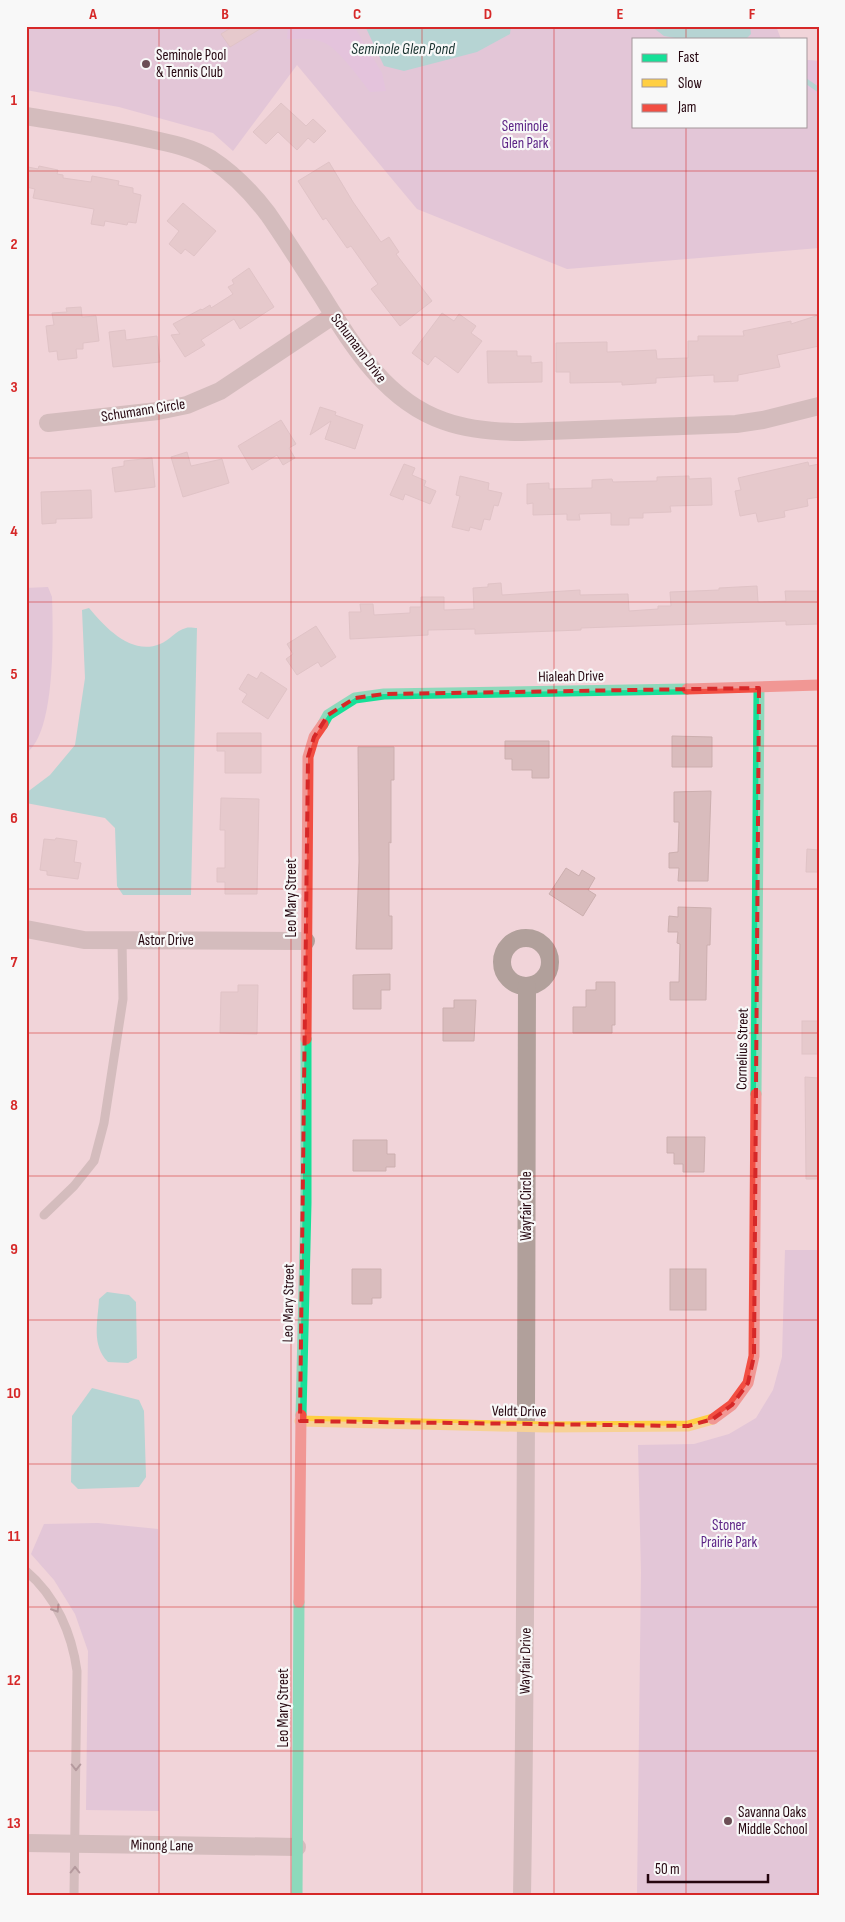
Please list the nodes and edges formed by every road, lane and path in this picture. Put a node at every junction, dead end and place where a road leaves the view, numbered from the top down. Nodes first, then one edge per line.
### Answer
1 (26, 116) edge
2 (334, 315) junction
3 (819, 406) edge
4 (48, 423) dead end
5 (819, 685) edge
6 (759, 688) junction
7 (328, 715) joint
8 (26, 929) edge
9 (122, 940) junction
10 (306, 941) junction
11 (528, 986) dead end
12 (44, 1215) dead end
13 (732, 1405) joint
14 (300, 1421) junction
15 (525, 1427) junction
16 (26, 1571) edge
17 (26, 1843) edge
18 (75, 1844) junction
19 (297, 1846) junction
20 (74, 1896) edge
21 (297, 1896) edge
22 (522, 1896) edge

1 - 2 street, Schumann Drive
2 - 3 street, Schumann Drive
2 - 4 street, Schumann Circle
5 - 6 street, Hialeah Drive
6 - 7 street, Hialeah Drive
6 - 13 street, Cornelius Street
7 - 10 street, Leo Mary Street
8 - 9 street, Astor Drive
9 - 10 street, Astor Drive
9 - 12 lane
10 - 14 street, Leo Mary Street
11 - 15 street, Wayfair Circle
13 - 15 street, Veldt Drive
14 - 15 street, Veldt Drive
14 - 19 street, Leo Mary Street
15 - 22 street, Wayfair Drive
16 -> 18 lane
17 - 18 street, Minong Lane
18 - 19 street, Minong Lane
20 -> 18 lane
19 - 21 street, Leo Mary Street

